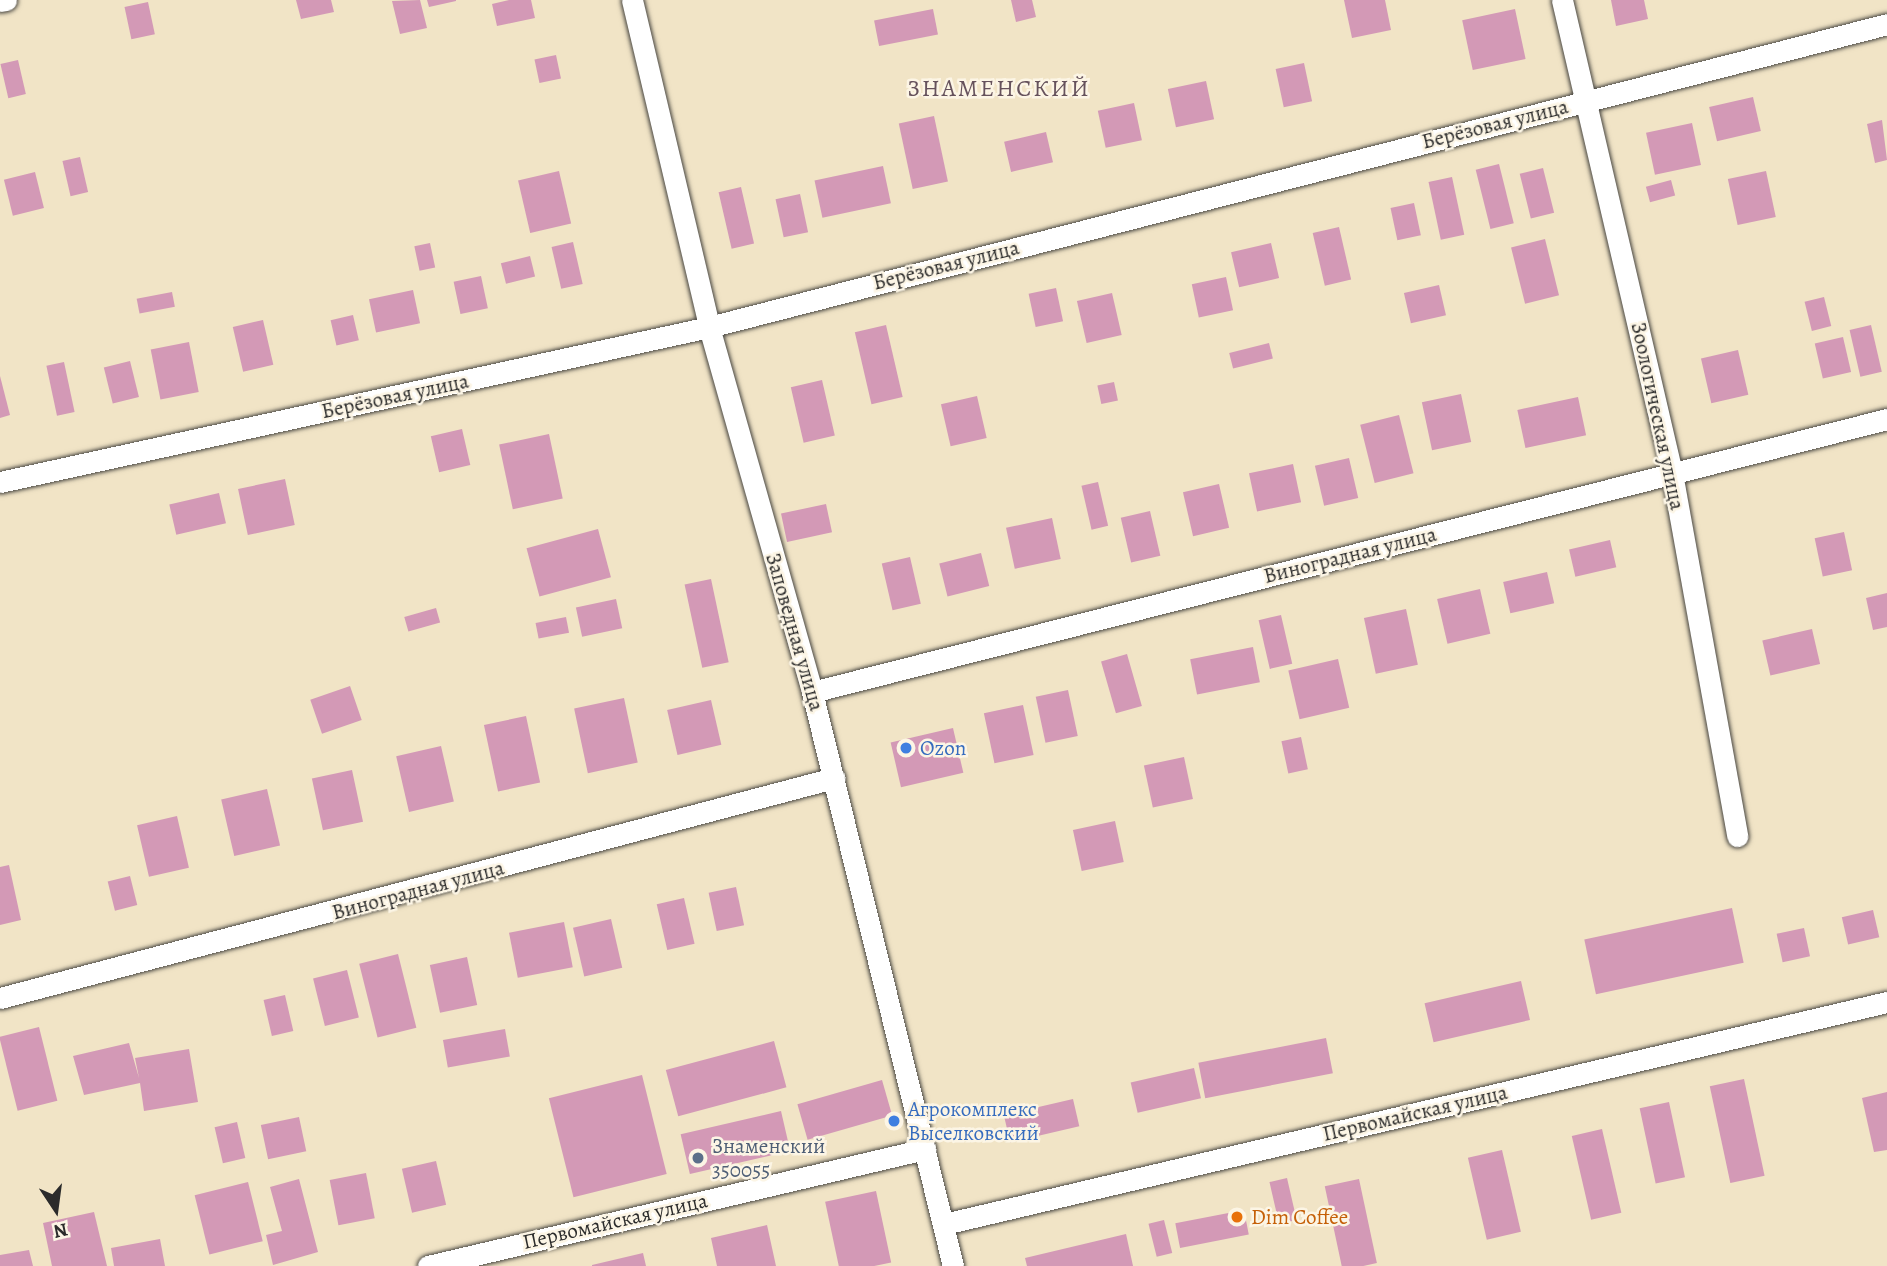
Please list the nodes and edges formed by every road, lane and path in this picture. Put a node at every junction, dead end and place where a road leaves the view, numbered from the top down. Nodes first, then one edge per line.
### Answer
1 (6, 0) edge
2 (632, 0) edge
3 (1562, 0) edge
4 (0, 1) edge
5 (1887, 24) edge
6 (1587, 100) junction
7 (709, 327) junction
8 (1887, 419) edge
9 (1672, 473) junction
10 (0, 482) edge
11 (812, 692) junction
12 (834, 778) junction
13 (1737, 836) dead end
14 (0, 998) edge
15 (1887, 1002) edge
16 (925, 1149) junction
17 (944, 1224) junction
18 (428, 1266) edge
19 (953, 1266) edge

1 - 4 street
2 - 7 street, Заповедная улица
3 - 6 street, Зоологическая улица
5 - 6 street, Берёзовая улица
6 - 7 street, Берёзовая улица
6 - 9 street, Зоологическая улица
7 - 10 street, Берёзовая улица
7 - 11 street, Заповедная улица
8 - 9 street, Виноградная улица
9 - 11 street, Виноградная улица
9 - 13 street, Зоологическая улица
11 - 12 street, Заповедная улица
12 - 14 street, Виноградная улица
12 - 16 street, Заповедная улица
15 - 17 street, Первомайская улица
16 - 17 street, Заповедная улица
16 - 18 street, Первомайская улица
17 - 19 street, Заповедная улица

